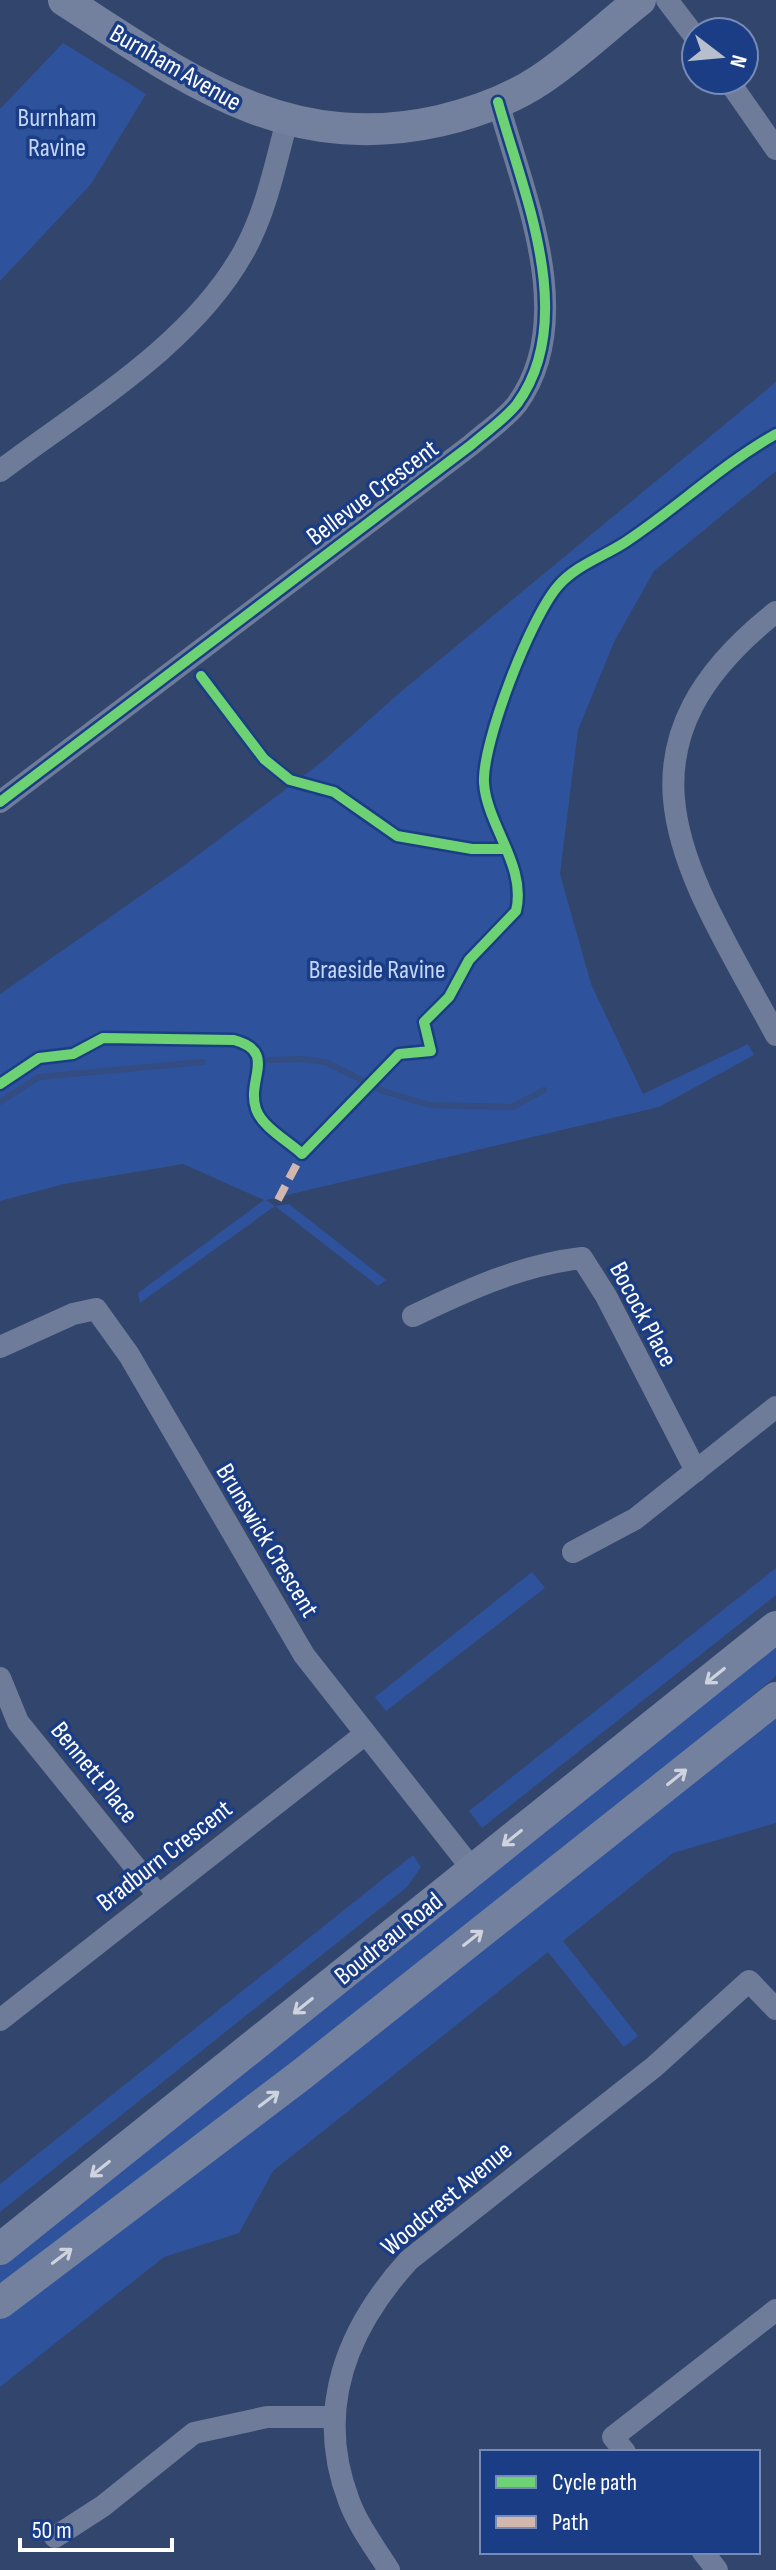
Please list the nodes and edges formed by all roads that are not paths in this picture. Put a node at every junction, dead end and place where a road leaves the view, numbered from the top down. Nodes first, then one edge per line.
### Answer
1 (64, 0) edge
2 (640, 0) edge
3 (667, 0) edge
4 (680, 17) edge
5 (739, 96) edge
6 (498, 102) junction
7 (287, 121) junction
8 (776, 149) edge
9 (0, 471) edge
10 (776, 612) edge
11 (0, 802) edge
12 (776, 1035) edge
13 (413, 1316) dead end
14 (0, 1347) edge
15 (776, 1407) edge
16 (696, 1471) junction
17 (573, 1552) dead end
18 (776, 1627) edge
19 (0, 1678) edge
20 (776, 1698) edge
21 (364, 1735) junction
22 (473, 1870) junction
23 (158, 1895) junction
24 (776, 2009) edge
25 (0, 2020) edge
26 (0, 2249) edge
27 (0, 2303) edge
28 (776, 2310) edge
29 (333, 2417) junction
30 (623, 2450) edge
31 (55, 2537) dead end
32 (705, 2554) edge
33 (389, 2570) edge
34 (717, 2570) edge

1 - 7 main road, Burnham Avenue
2 - 6 main road, Burnham Avenue
3 - 4 street
5 - 8 street
6 - 7 main road, Burnham Avenue
6 - 11 street, Bellevue Crescent
7 - 9 street
10 - 12 street
13 - 16 street, Bocock Place
14 - 21 street, Brunswick Crescent
15 - 16 street
16 - 17 street
18 -> 22 main road, Boudreau Road
19 - 23 street, Bennett Place
27 -> 20 main road, Boudreau Road
21 - 22 street, Brunswick Crescent
21 - 23 street, Bradburn Crescent
22 -> 26 main road, Boudreau Road
23 - 25 street, Bradburn Crescent
24 - 29 street, Woodcrest Avenue
28 - 30 street
29 - 31 street
29 - 33 street, Woodcrest Avenue
32 - 34 street

